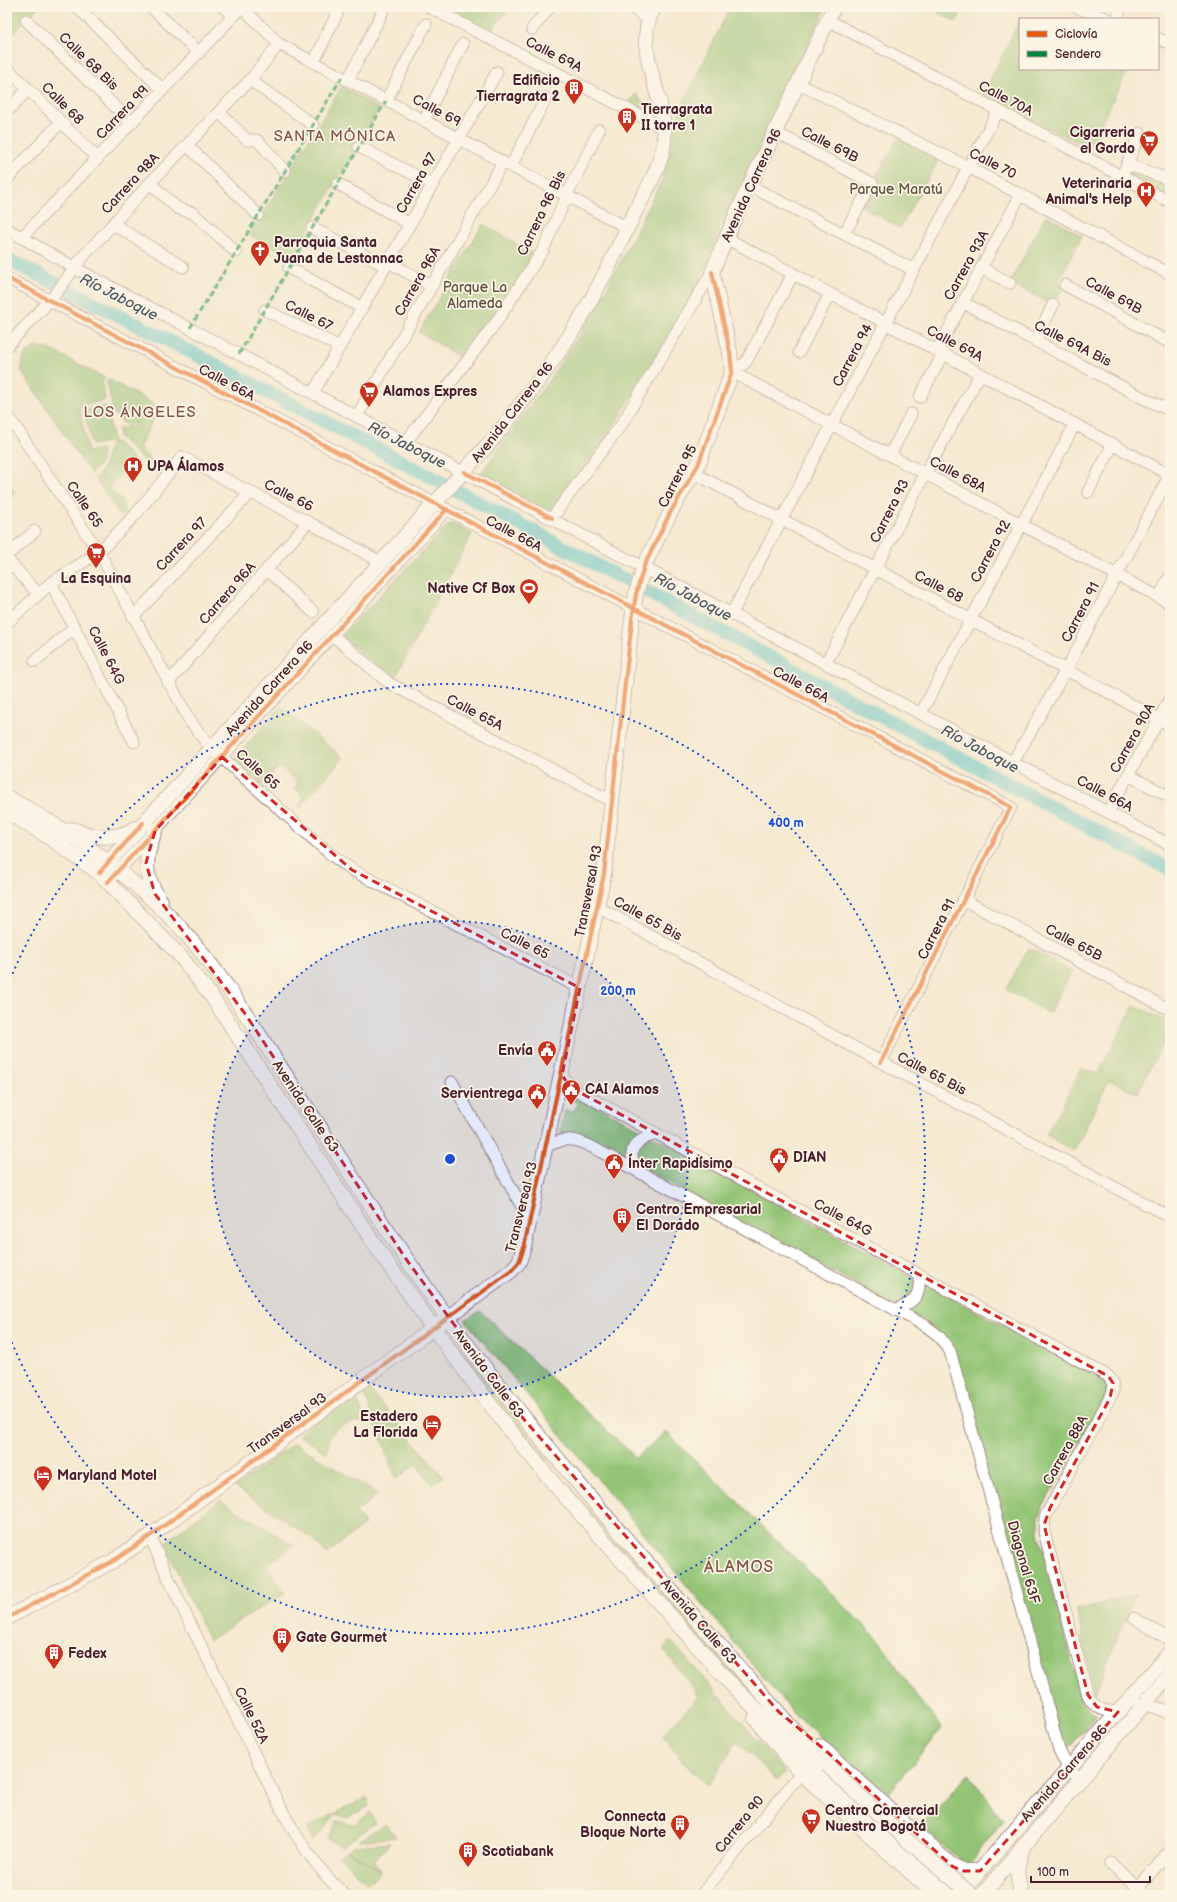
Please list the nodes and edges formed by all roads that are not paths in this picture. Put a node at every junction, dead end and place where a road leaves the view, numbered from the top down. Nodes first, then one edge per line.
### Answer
1 (77, 7) edge
2 (151, 7) edge
3 (223, 7) edge
4 (242, 7) edge
5 (340, 7) edge
6 (385, 7) edge
7 (429, 7) edge
8 (550, 7) edge
9 (632, 7) edge
10 (654, 7) edge
11 (834, 7) edge
12 (1076, 7) edge
13 (1122, 7) edge
14 (234, 16) junction
15 (1105, 18) edge
16 (1117, 18) edge
17 (26, 20) dead end
18 (648, 20) junction
19 (828, 20) junction
20 (426, 24) dead end
21 (532, 29) dead end
22 (1159, 39) edge
23 (1170, 43) edge
24 (279, 44) junction
25 (463, 44) dead end
26 (199, 53) junction
27 (314, 62) junction
28 (7, 68) edge
29 (497, 72) dead end
30 (250, 80) junction
31 (348, 80) junction
32 (799, 84) junction
33 (28, 89) junction
34 (163, 90) junction
35 (546, 98) dead end
36 (386, 100) junction
37 (998, 111) junction
38 (7, 112) edge
39 (219, 112) junction
40 (424, 120) junction
41 (61, 122) junction
42 (132, 122) junction
43 (313, 125) dead end
44 (664, 128) junction
45 (599, 130) dead end
46 (775, 132) junction
47 (1140, 133) dead end
48 (459, 139) junction
49 (187, 145) junction
50 (360, 147) dead end
51 (98, 159) junction
52 (507, 164) junction
53 (1127, 164) junction
54 (968, 167) junction
55 (285, 171) dead end
56 (1122, 176) junction
57 (7, 179) edge
58 (1170, 180) edge
59 (150, 183) junction
60 (338, 184) dead end
61 (433, 184) junction
62 (750, 186) junction
63 (1021, 194) junction
64 (566, 195) junction
65 (1170, 202) edge
66 (258, 215) dead end
67 (113, 224) junction
68 (410, 224) junction
69 (312, 228) dead end
70 (628, 228) junction
71 (7, 229) edge
72 (844, 234) junction
73 (22, 237) junction
74 (726, 238) junction
75 (236, 252) dead end
76 (387, 264) junction
77 (183, 267) dead end
78 (290, 268) dead end
79 (981, 268) junction
80 (73, 270) junction
81 (914, 270) junction
82 (712, 272) junction
83 (793, 274) junction
84 (1170, 274) edge
85 (7, 278) edge
86 (1010, 283) dead end
87 (1064, 285) dead end
88 (432, 286) junction
89 (830, 294) junction
90 (50, 301) junction
91 (962, 302) junction
92 (1054, 306) dead end
93 (362, 308) junction
94 (265, 310) dead end
95 (885, 323) junction
96 (1035, 340) junction
97 (1170, 343) edge
98 (7, 346) edge
99 (340, 347) junction
100 (799, 352) dead end
101 (940, 352) junction
102 (732, 372) junction
103 (980, 374) junction
104 (313, 393) junction
105 (920, 397) dead end
106 (1170, 410) edge
107 (7, 414) edge
108 (911, 414) dead end
109 (357, 416) junction
110 (832, 424) junction
111 (1075, 424) junction
112 (406, 442) junction
113 (1113, 444) junction
114 (890, 455) junction
115 (694, 473) junction
116 (462, 474) junction
117 (925, 474) junction
118 (1170, 475) edge
119 (251, 492) junction
120 (1088, 492) dead end
121 (441, 503) junction
122 (552, 518) junction
123 (781, 519) junction
124 (308, 522) junction
125 (1021, 525) junction
126 (35, 531) dead end
127 (98, 552) junction
128 (7, 555) edge
129 (7, 559) edge
130 (381, 562) junction
131 (876, 569) junction
132 (267, 570) junction
133 (643, 570) junction
134 (1117, 575) junction
135 (1170, 576) edge
136 (51, 583) junction
137 (38, 594) junction
138 (1159, 597) junction
139 (635, 601) junction
140 (1170, 603) edge
141 (313, 612) dead end
142 (732, 613) junction
143 (133, 617) junction
144 (971, 619) junction
145 (7, 623) edge
146 (75, 626) junction
147 (332, 635) junction
148 (35, 661) dead end
149 (826, 663) junction
150 (1066, 670) junction
151 (168, 683) junction
152 (1170, 699) edge
153 (921, 713) junction
154 (1159, 719) junction
155 (1170, 725) edge
156 (134, 742) dead end
157 (217, 753) junction
158 (1013, 762) junction
159 (1128, 775) junction
160 (7, 797) edge
161 (1170, 797) edge
162 (613, 802) junction
163 (1011, 807) joint
164 (7, 812) edge
165 (1108, 812) junction
166 (54, 823) junction
167 (149, 827) junction
168 (1170, 845) edge
169 (114, 866) junction
170 (103, 877) junction
171 (964, 900) junction
172 (598, 908) junction
173 (178, 926) junction
174 (580, 988) junction
175 (1170, 1010) edge
176 (881, 1062) junction
177 (562, 1075) junction
178 (452, 1082) dead end
179 (658, 1134) junction
180 (547, 1146) junction
181 (641, 1173) junction
182 (1170, 1217) edge
183 (530, 1220) junction
184 (919, 1274) junction
185 (895, 1310) junction
186 (448, 1318) junction
187 (434, 1328) junction
188 (1113, 1383) joint
189 (555, 1484) junction
190 (615, 1525) junction
191 (1044, 1532) joint
192 (146, 1539) junction
193 (7, 1618) edge
194 (1134, 1618) dead end
195 (1170, 1640) edge
196 (1170, 1652) edge
197 (1170, 1674) edge
198 (728, 1681) junction
199 (1144, 1704) junction
200 (1121, 1708) junction
201 (779, 1712) junction
202 (1170, 1713) edge
203 (1068, 1768) junction
204 (824, 1769) junction
205 (801, 1773) junction
206 (1081, 1779) junction
207 (1022, 1850) junction
208 (1170, 1850) edge
209 (1110, 1863) dead end
210 (980, 1871) junction
211 (1135, 1891) edge
212 (338, 1895) edge
213 (345, 1895) edge
214 (701, 1895) edge
215 (934, 1895) edge
216 (955, 1895) edge
217 (959, 1895) edge
218 (972, 1895) edge
219 (982, 1895) edge
220 (1022, 1895) edge

1 - 34 street
2 - 26 street
3 - 14 street
4 - 14 street, Carrera 99
4 - 24 street, Calle 69
5 - 27 street
6 - 31 street
7 - 44 street, Calle 69A
8 - 21 street
9 - 18 street
10 - 18 main road, Avenida Carrera 96
11 - 19 main road, Avenida Carrera 96
12 - 15 street
13 - 16 street
14 - 26 street, Carrera 99
17 - 42 street, Calle 68 Bis
18 - 44 main road, Avenida Carrera 96
19 - 32 main road, Avenida Carrera 96
19 - 37 street, Calle 70A
20 - 36 street
22 - 23 street
24 - 27 street, Calle 69
24 - 30 street, Carrera 98A
25 - 40 street
26 - 34 street, Carrera 99
27 - 31 street, Calle 69
28 - 33 street, Calle 68
29 - 48 street, Carrera 97
30 - 39 street, Carrera 98A
30 - 43 street
31 - 36 street, Calle 69
32 - 46 main road, Avenida Carrera 96
32 - 54 street, Calle 70
33 - 38 street
33 - 41 street, Calle 68
34 - 42 street, Carrera 99
35 - 52 street, Carrera 96A
36 - 40 street, Calle 69
37 - 54 street, Carrera 94
37 - 56 street, Calle 70A
39 - 49 street, Carrera 98A
39 - 55 street
40 - 48 street, Calle 69
41 - 51 street, Calle 68
41 - 57 street
42 - 51 street, Carrera 99
44 - 70 main road, Avenida Carrera 96
45 - 64 street, Carrera 96 Bis
46 - 62 main road, Avenida Carrera 96
46 - 72 street, Calle 69B
47 - 53 street
48 - 52 street, Calle 69
48 - 61 street, Carrera 97
49 - 59 street, Carrera 98A
49 - 66 street
50 - 61 street
51 - 73 street, Carrera 99
52 - 64 street, Calle 69
52 - 88 street, Carrera 96A
53 - 56 street
53 - 58 street
54 - 63 street, Calle 70
54 - 81 street, Carrera 94
56 - 65 street, Calle 70A
59 - 67 street, Carrera 98A
59 - 75 street
60 - 68 street
61 - 68 street, Carrera 97
62 - 72 street
62 - 74 main road, Avenida Carrera 96
63 - 79 street, Carrera 93A
63 - 84 street, Calle 70
64 - 70 street, Calle 69
64 - 112 street, Carrera 96 Bis
67 - 77 street
67 - 80 street, Carrera 98A
68 - 76 street, Carrera 97
69 - 76 street
70 - 116 main road, Avenida Carrera 96
71 - 73 street, Calle 66A
72 - 81 street
73 - 80 street, Calle 66A
74 - 82 main road, Avenida Carrera 96
74 - 83 street, Calle 69A
76 - 88 street
76 - 93 street, Carrera 97
78 - 93 street
79 - 86 street
79 - 91 street, Carrera 93A
80 - 90 street, Carrera 98A
80 - 104 street, Calle 66A
81 - 95 street, Carrera 94
82 - 102 main road
82 - 122 street, Avenida Carrera 96
83 - 89 street, Calle 69A
83 - 102 street
85 - 90 street, Calle 66A
87 - 97 street, Calle 69B
88 - 109 street, Carrera 96A
89 - 95 street, Calle 69A
89 - 100 street
90 - 98 street, Carrera 98A
90 - 121 street, Calle 66A
91 - 96 street, Calle 69A Bis
91 - 101 street, Carrera 93A
92 - 96 street
93 - 99 street, Carrera 97
94 - 99 street, Calle 67
95 - 101 street, Calle 69A
95 - 110 street, Carrera 94
96 - 106 street, Calle 69A Bis
99 - 104 street, Carrera 97
101 - 103 street, Calle 69A
101 - 105 street, Carrera 93A
102 - 110 street, Calle 68A
102 - 115 main road, Carrera 95
103 - 111 street, Calle 69A
103 - 117 street, Carrera 93
104 - 109 street, Calle 66A
107 - 127 street, Calle 65
108 - 114 street
109 - 112 street, Calle 66A
110 - 114 street, Calle 68A
110 - 123 street, Carrera 94
111 - 113 street, Calle 69A
111 - 125 street, Carrera 92
112 - 116 street, Calle 66A
113 - 118 street, Calle 69A
113 - 120 street
114 - 117 street, Calle 68A
115 - 123 street, Calle 68
115 - 133 main road, Carrera 95
116 - 121 main road, Avenida Carrera 96
116 - 122 street, Calle 66A
117 - 125 street, Calle 68A
117 - 131 street, Carrera 93
118 - 134 street, Carrera 91
119 - 124 street, Calle 66
119 - 127 street, Calle 66
119 - 143 street, Carrera 97
121 - 130 main road, Avenida Carrera 96
121 - 139 street, Calle 66A
121 - 147 street, Avenida Carrera 96
122 - 133 street, Calle 66A
123 - 131 street, Calle 68
123 - 142 street, Carrera 94
124 - 130 street, Calle 66
124 - 132 street, Carrera 96A
125 - 134 street, Calle 68A
125 - 144 street, Carrera 92
126 - 128 street
127 - 136 street
127 - 143 street, Calle 65
129 - 137 street
130 - 157 main road, Avenida Carrera 96
131 - 144 street, Calle 68
131 - 149 street, Carrera 93
132 - 141 street
132 - 151 street, Carrera 96A
133 - 139 main road, Transversal 93
133 - 142 street, Calle 66A
134 - 138 street, Calle 68A
134 - 150 street, Carrera 91
135 - 138 street
136 - 137 street
136 - 146 street, Calle 64G
137 - 145 street
138 - 140 street, Calle 68A
139 - 162 main road, Transversal 93
139 - 163 street, Calle 66A
142 - 149 street, Calle 66A
143 - 151 street, Calle 65
144 - 150 street, Calle 68
144 - 153 street, Carrera 92
146 - 148 street
146 - 156 street, Calle 64G
147 - 157 street, Avenida Carrera 96
147 - 162 street, Calle 65A
149 - 153 street, Calle 66A
150 - 154 street, Calle 68
150 - 158 street, Carrera 91
151 - 157 street, Calle 65
152 - 154 street, Carrera 90A
153 - 158 street, Calle 66A
154 - 155 street, Calle 68
154 - 159 street, Carrera 90A
157 - 167 main road, Avenida Carrera 96
157 - 174 street, Calle 65
158 - 165 street, Calle 66A
159 - 161 street
159 - 165 street, Carrera 90A
160 - 166 main road, Avenida Calle 63
162 - 172 main road, Transversal 93
163 - 171 street, Carrera 91
164 - 170 main road, Avenida Calle 63
165 - 168 street, Calle 66A
166 - 167 main road
166 - 169 main road, Avenida Calle 63
167 - 169 main road, Avenida Carrera 96
167 - 173 main road
169 - 170 main road, Avenida Carrera 96
169 - 173 main road, Avenida Calle 63
170 - 187 main road, Avenida Calle 63
171 - 175 street, Calle 65B
171 - 176 street, Carrera 91
172 - 174 main road, Transversal 93
172 - 176 street, Calle 65 Bis
173 - 186 main road, Avenida Calle 63
174 - 177 main road, Transversal 93
176 - 182 street, Calle 65 Bis
177 - 179 street, Calle 64G
177 - 180 main road, Transversal 93
178 - 183 street
179 - 181 street
179 - 184 street, Calle 64G
180 - 181 street
180 - 183 main road, Transversal 93
181 - 185 street
183 - 186 main road, Transversal 93
184 - 185 street
184 - 188 street, Calle 64G
185 - 203 street, Diagonal 63F
186 - 187 main road, Transversal 93
186 - 190 main road, Avenida Calle 63
187 - 189 main road, Avenida Calle 63
187 - 192 main road, Transversal 93
188 - 191 street, Carrera 88A
189 - 190 main road
189 - 198 main road, Avenida Calle 63
190 - 201 main road, Avenida Calle 63
191 - 200 street, Diagonal 63F
192 - 193 main road, Transversal 93
192 - 212 street, Calle 52A
192 - 213 street, Calle 52A
194 - 195 street
196 - 200 main road, Avenida Carrera 86
197 - 199 main road, Avenida Carrera 86
198 - 204 main road, Avenida Calle 63
198 - 205 main road
199 - 200 street, Diagonal 63F
199 - 202 street, Diagonal 63F
199 - 206 main road, Avenida Carrera 86
200 - 203 main road, Avenida Carrera 86
201 - 204 main road, Avenida Calle 63
201 - 210 main road
203 - 206 street, Diagonal 63F
203 - 210 main road, Avenida Carrera 86
204 - 216 main road, Avenida Calle 63
204 - 218 main road, Avenida Calle 63, bridge
205 - 214 street, Carrera 90
205 - 215 main road
206 - 207 main road, Avenida Carrera 86
207 - 219 main road, Avenida Carrera 86
207 - 220 main road
208 - 211 street
209 - 211 street
210 - 217 main road, Avenida Carrera 86

